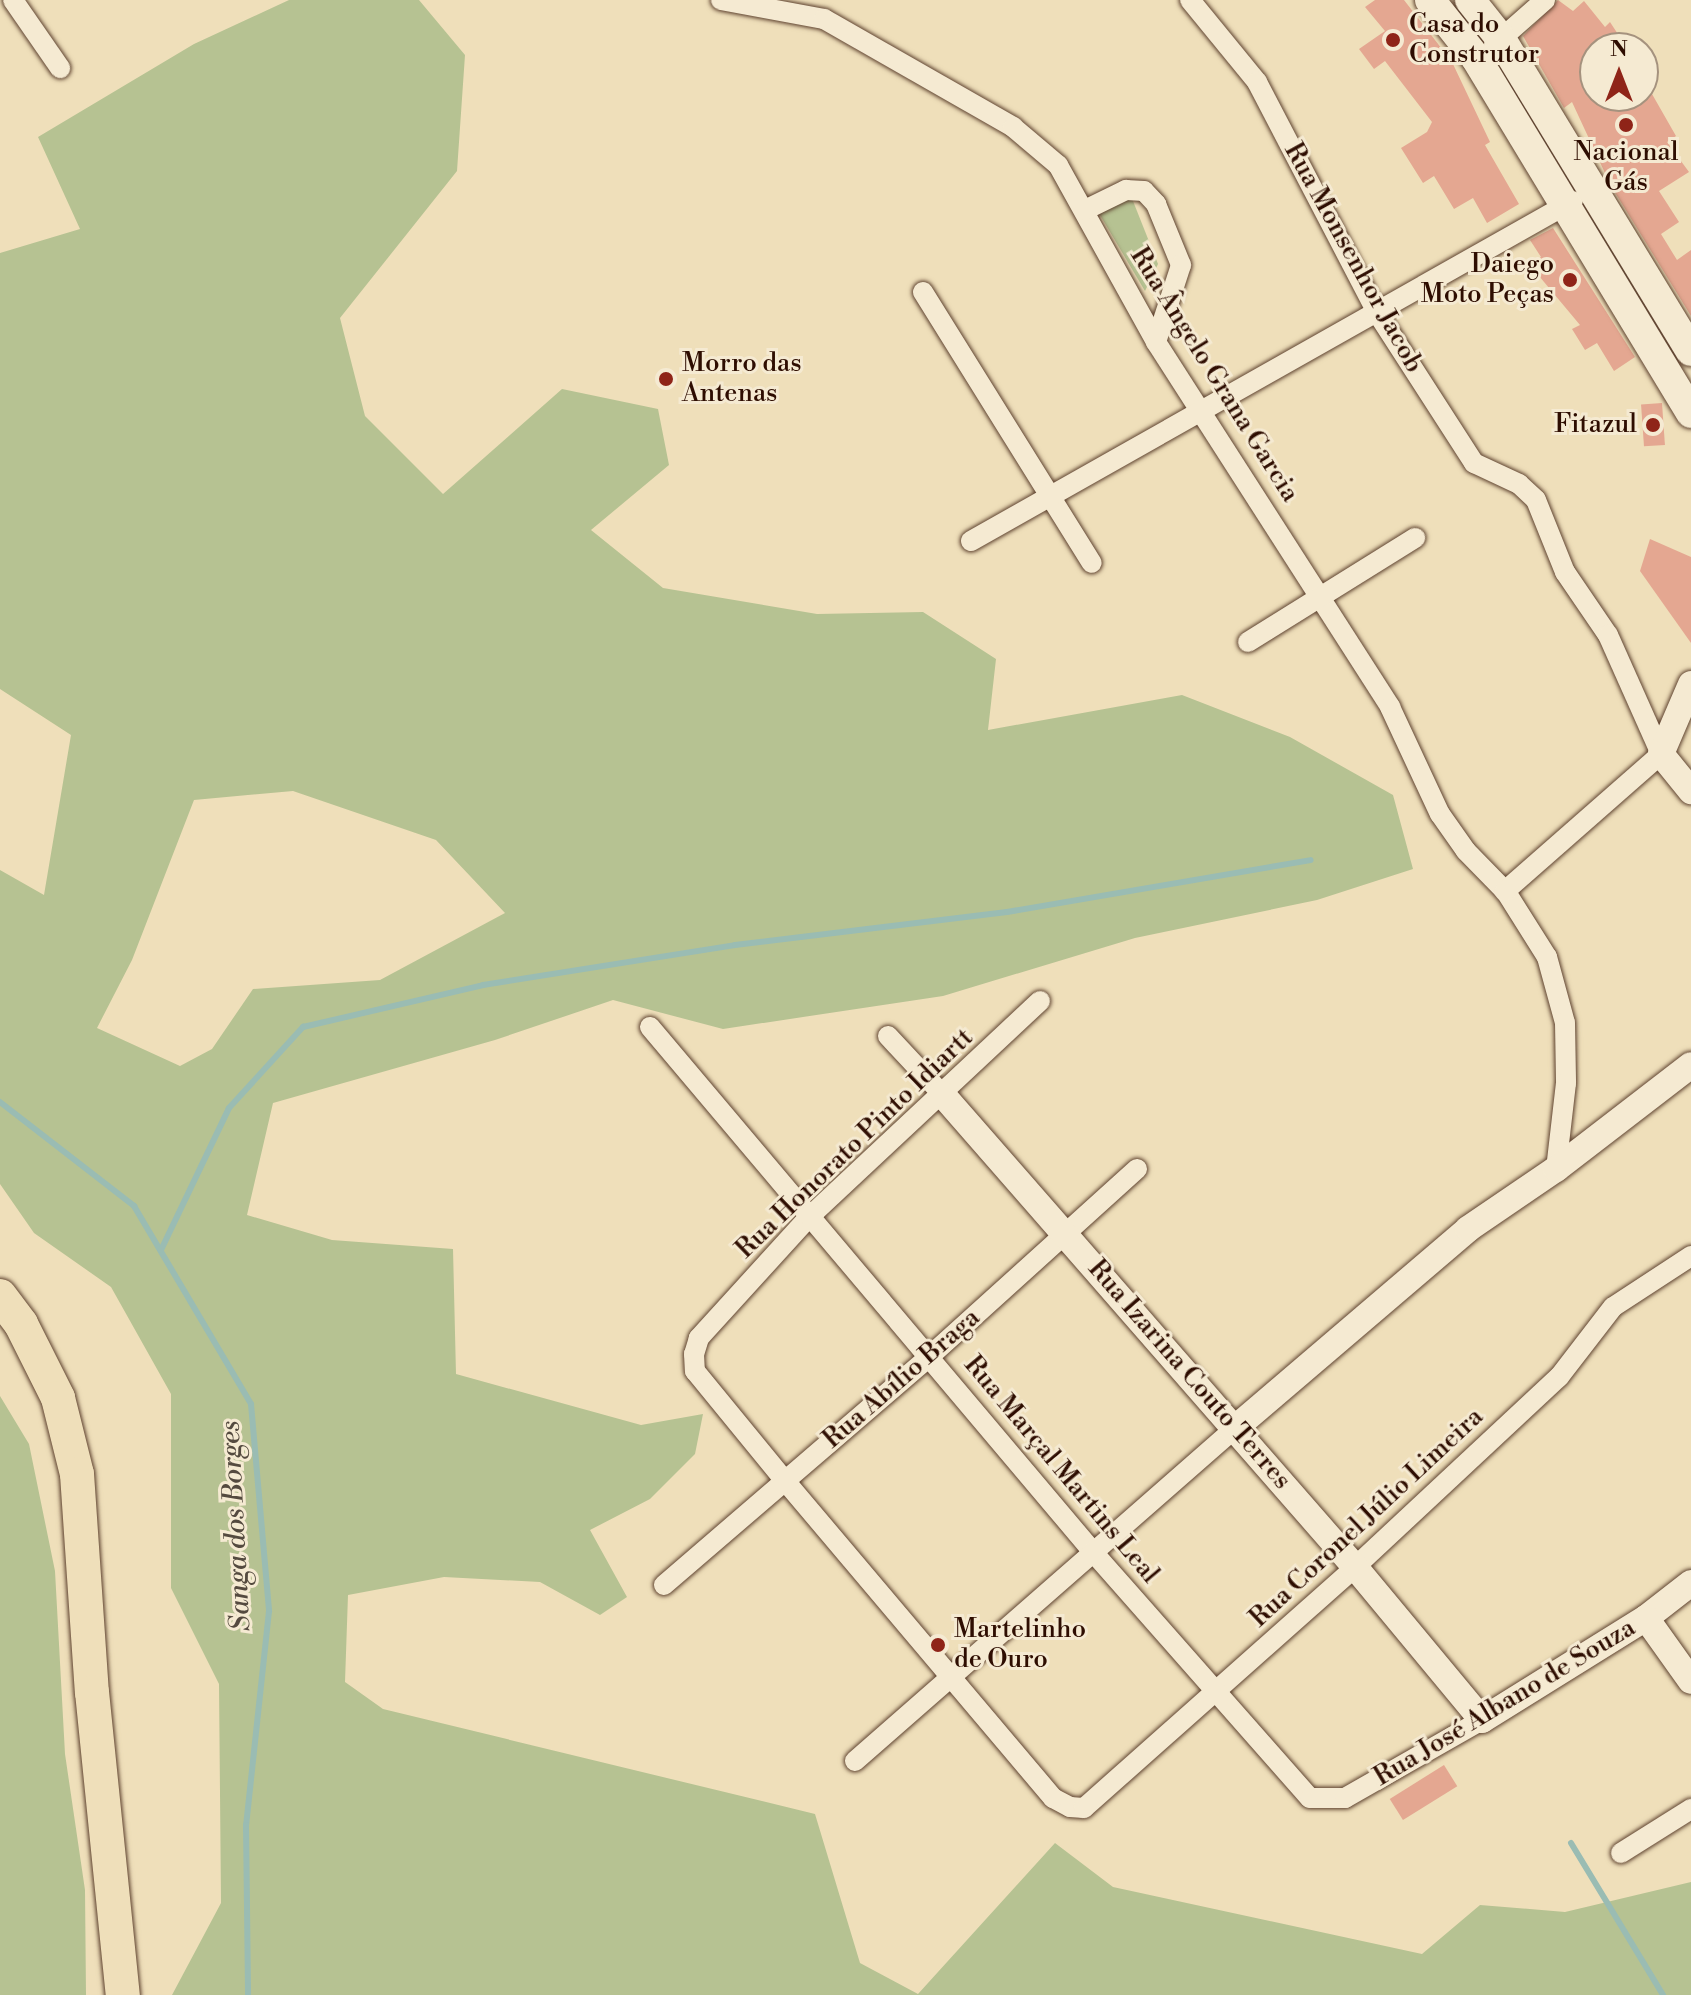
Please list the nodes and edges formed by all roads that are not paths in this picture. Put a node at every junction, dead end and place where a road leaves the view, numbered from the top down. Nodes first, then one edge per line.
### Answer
1 (13, 0) edge
2 (721, 0) edge
3 (1190, 0) edge
4 (1430, 0) edge
5 (1470, 0) edge
6 (1545, 0) edge
7 (1501, 39) junction
8 (1476, 58) junction
9 (60, 68) dead end
10 (1577, 199) junction
11 (1085, 210) junction
12 (923, 292) dead end
13 (1376, 311) junction
14 (1156, 342) junction
15 (1691, 351) edge
16 (1202, 409) junction
17 (1691, 413) edge
18 (1055, 497) junction
19 (1415, 538) dead end
20 (971, 541) dead end
21 (1092, 563) dead end
22 (1321, 593) junction
23 (1248, 642) dead end
24 (1691, 684) edge
25 (1661, 754) junction
26 (1691, 791) edge
27 (1505, 891) junction
28 (1040, 1001) dead end
29 (650, 1027) dead end
30 (888, 1036) dead end
31 (1691, 1065) edge
32 (942, 1094) junction
33 (1137, 1169) dead end
34 (1556, 1169) junction
35 (809, 1217) junction
36 (1066, 1232) junction
37 (1691, 1256) edge
38 (0, 1296) edge
39 (930, 1356) junction
40 (1233, 1430) junction
41 (786, 1482) junction
42 (1093, 1552) junction
43 (1355, 1567) junction
44 (1691, 1583) edge
45 (664, 1585) dead end
46 (1646, 1618) junction
47 (955, 1675) junction
48 (1691, 1681) edge
49 (1218, 1691) junction
50 (1482, 1720) junction
51 (855, 1761) dead end
52 (1310, 1798) joint
53 (1691, 1809) edge
54 (1621, 1853) dead end
55 (123, 1995) edge

1 - 9 street
2 - 11 street, Rua Ângelo Grana Garcia
3 - 13 street, Rua Monsenhor Jacob
4 - 8 main road
5 - 7 main road
6 - 7 street
7 - 8 street
7 - 10 main road
8 - 10 main road
10 - 13 street
10 - 15 main road
10 - 17 main road
11 - 14 street, Rua Ângelo Grana Garcia
11 - 14 street
12 - 18 street
13 - 16 street
13 - 25 street, Rua Monsenhor Jacob
14 - 16 street, Rua Ângelo Grana Garcia
16 - 18 street
16 - 22 street, Rua Ângelo Grana Garcia
18 - 20 street
18 - 21 street
19 - 22 street
22 - 23 street
22 - 27 street, Rua Ângelo Grana Garcia
24 - 25 street
25 - 26 street, Rua Monsenhor Jacob
25 - 27 street
27 - 34 street, Rua Ângelo Grana Garcia
28 - 32 street, Rua Honorato Pinto Idiartt
29 - 35 street, Rua Marçal Martins Leal
30 - 32 street, Rua Izarina Couto Terres
31 - 34 street
32 - 35 street, Rua Honorato Pinto Idiartt
32 - 36 street, Rua Izarina Couto Terres
33 - 36 street, Rua Abílio Braga
34 - 40 street
35 - 39 street, Rua Marçal Martins Leal
35 - 41 street, Rua Honorato Pinto Idiartt
36 - 39 street, Rua Abílio Braga
36 - 40 street, Rua Izarina Couto Terres
37 - 43 street, Rua Coronel Júlio Limeira
38 - 55 highway
39 - 41 street, Rua Abílio Braga
39 - 42 street, Rua Marçal Martins Leal
40 - 42 street
40 - 43 street, Rua Izarina Couto Terres
41 - 45 street, Rua Abílio Braga
41 - 47 street
42 - 47 street
42 - 49 street, Rua Marçal Martins Leal
43 - 49 street, Rua Coronel Júlio Limeira
43 - 50 street, Rua Izarina Couto Terres
44 - 46 street, Rua José Albano de Souza
46 - 48 street
46 - 50 street, Rua José Albano de Souza
47 - 49 street, Rua Coronel Júlio Limeira
47 - 51 street
49 - 52 street, Rua Marçal Martins Leal
50 - 52 street, Rua José Albano de Souza
53 - 54 street

